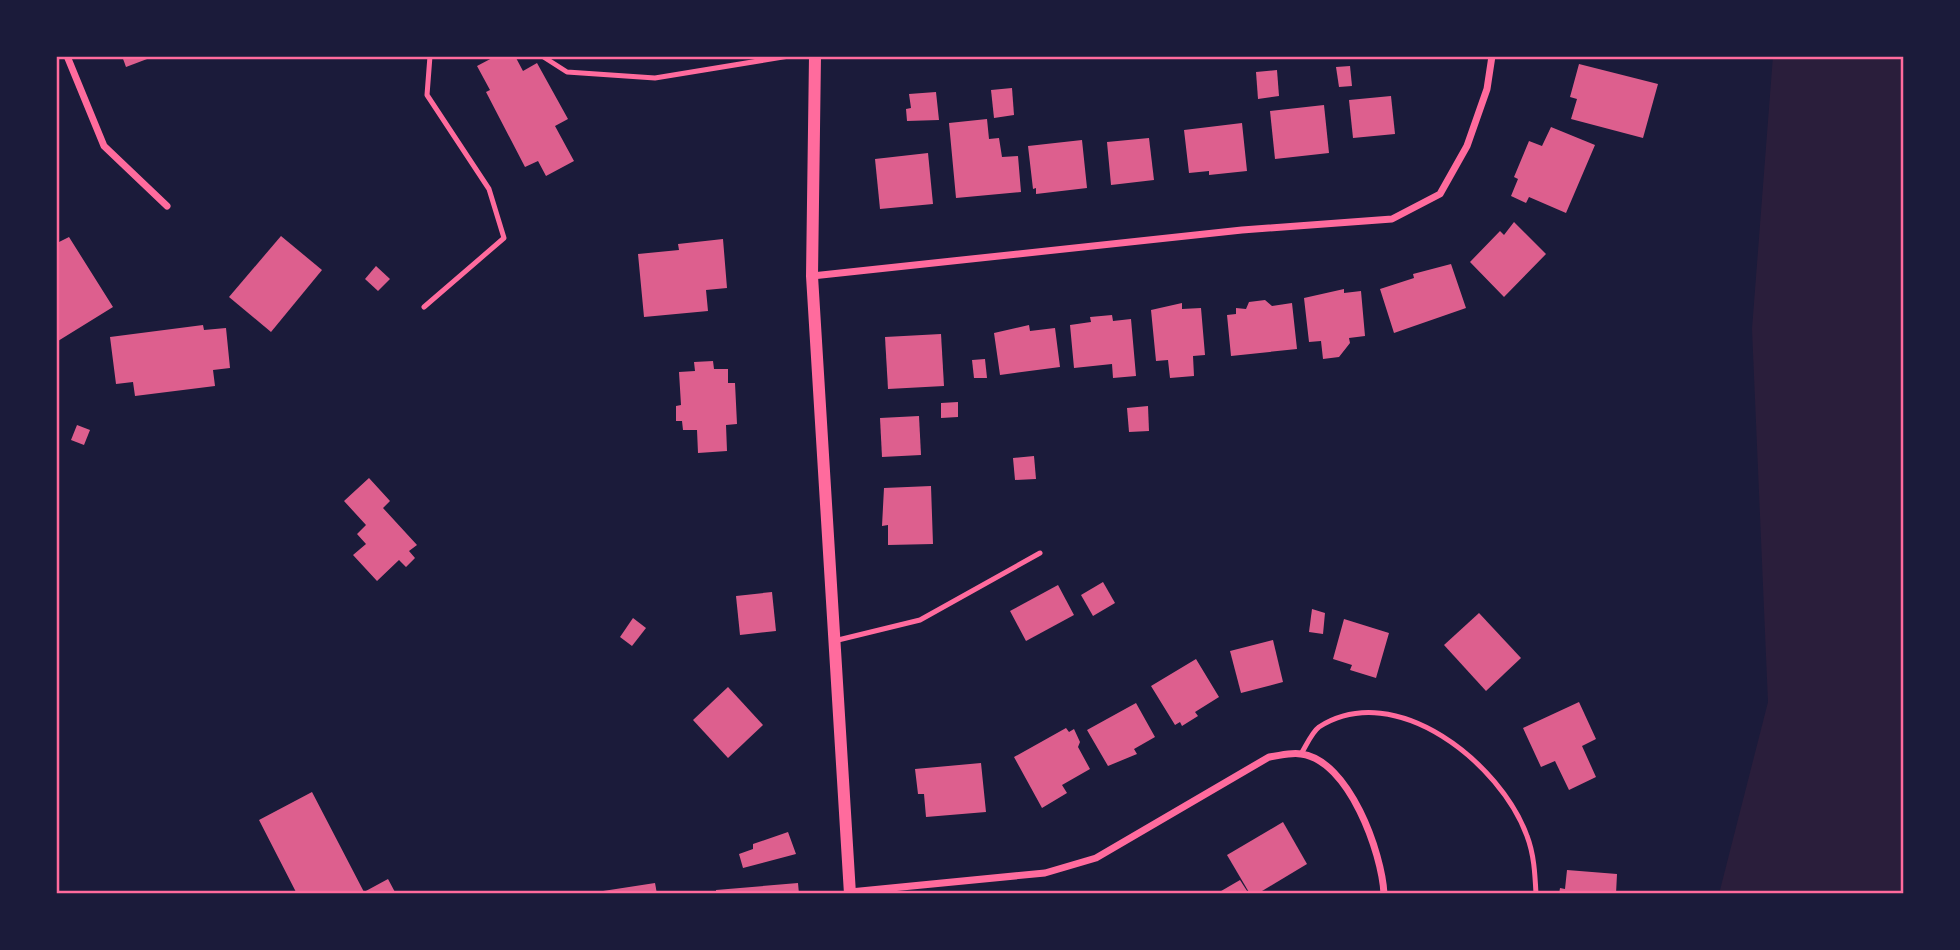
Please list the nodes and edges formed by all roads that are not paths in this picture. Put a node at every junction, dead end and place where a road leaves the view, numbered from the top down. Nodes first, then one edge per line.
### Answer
1 (67, 56) edge
2 (430, 56) edge
3 (542, 56) edge
4 (789, 56) edge
5 (815, 56) edge
6 (1492, 56) edge
7 (167, 206) dead end
8 (812, 276) junction
9 (424, 307) dead end
10 (1041, 552) dead end
11 (834, 641) junction
12 (1301, 754) junction
13 (850, 893) edge
14 (1384, 894) edge
15 (1536, 894) edge

1 - 7 street
2 - 9 lane
3 - 4 lane
5 - 8 street
6 - 8 street
8 - 11 street
10 - 11 lane
11 - 13 street
12 - 13 street
12 - 14 street
12 - 15 lane

